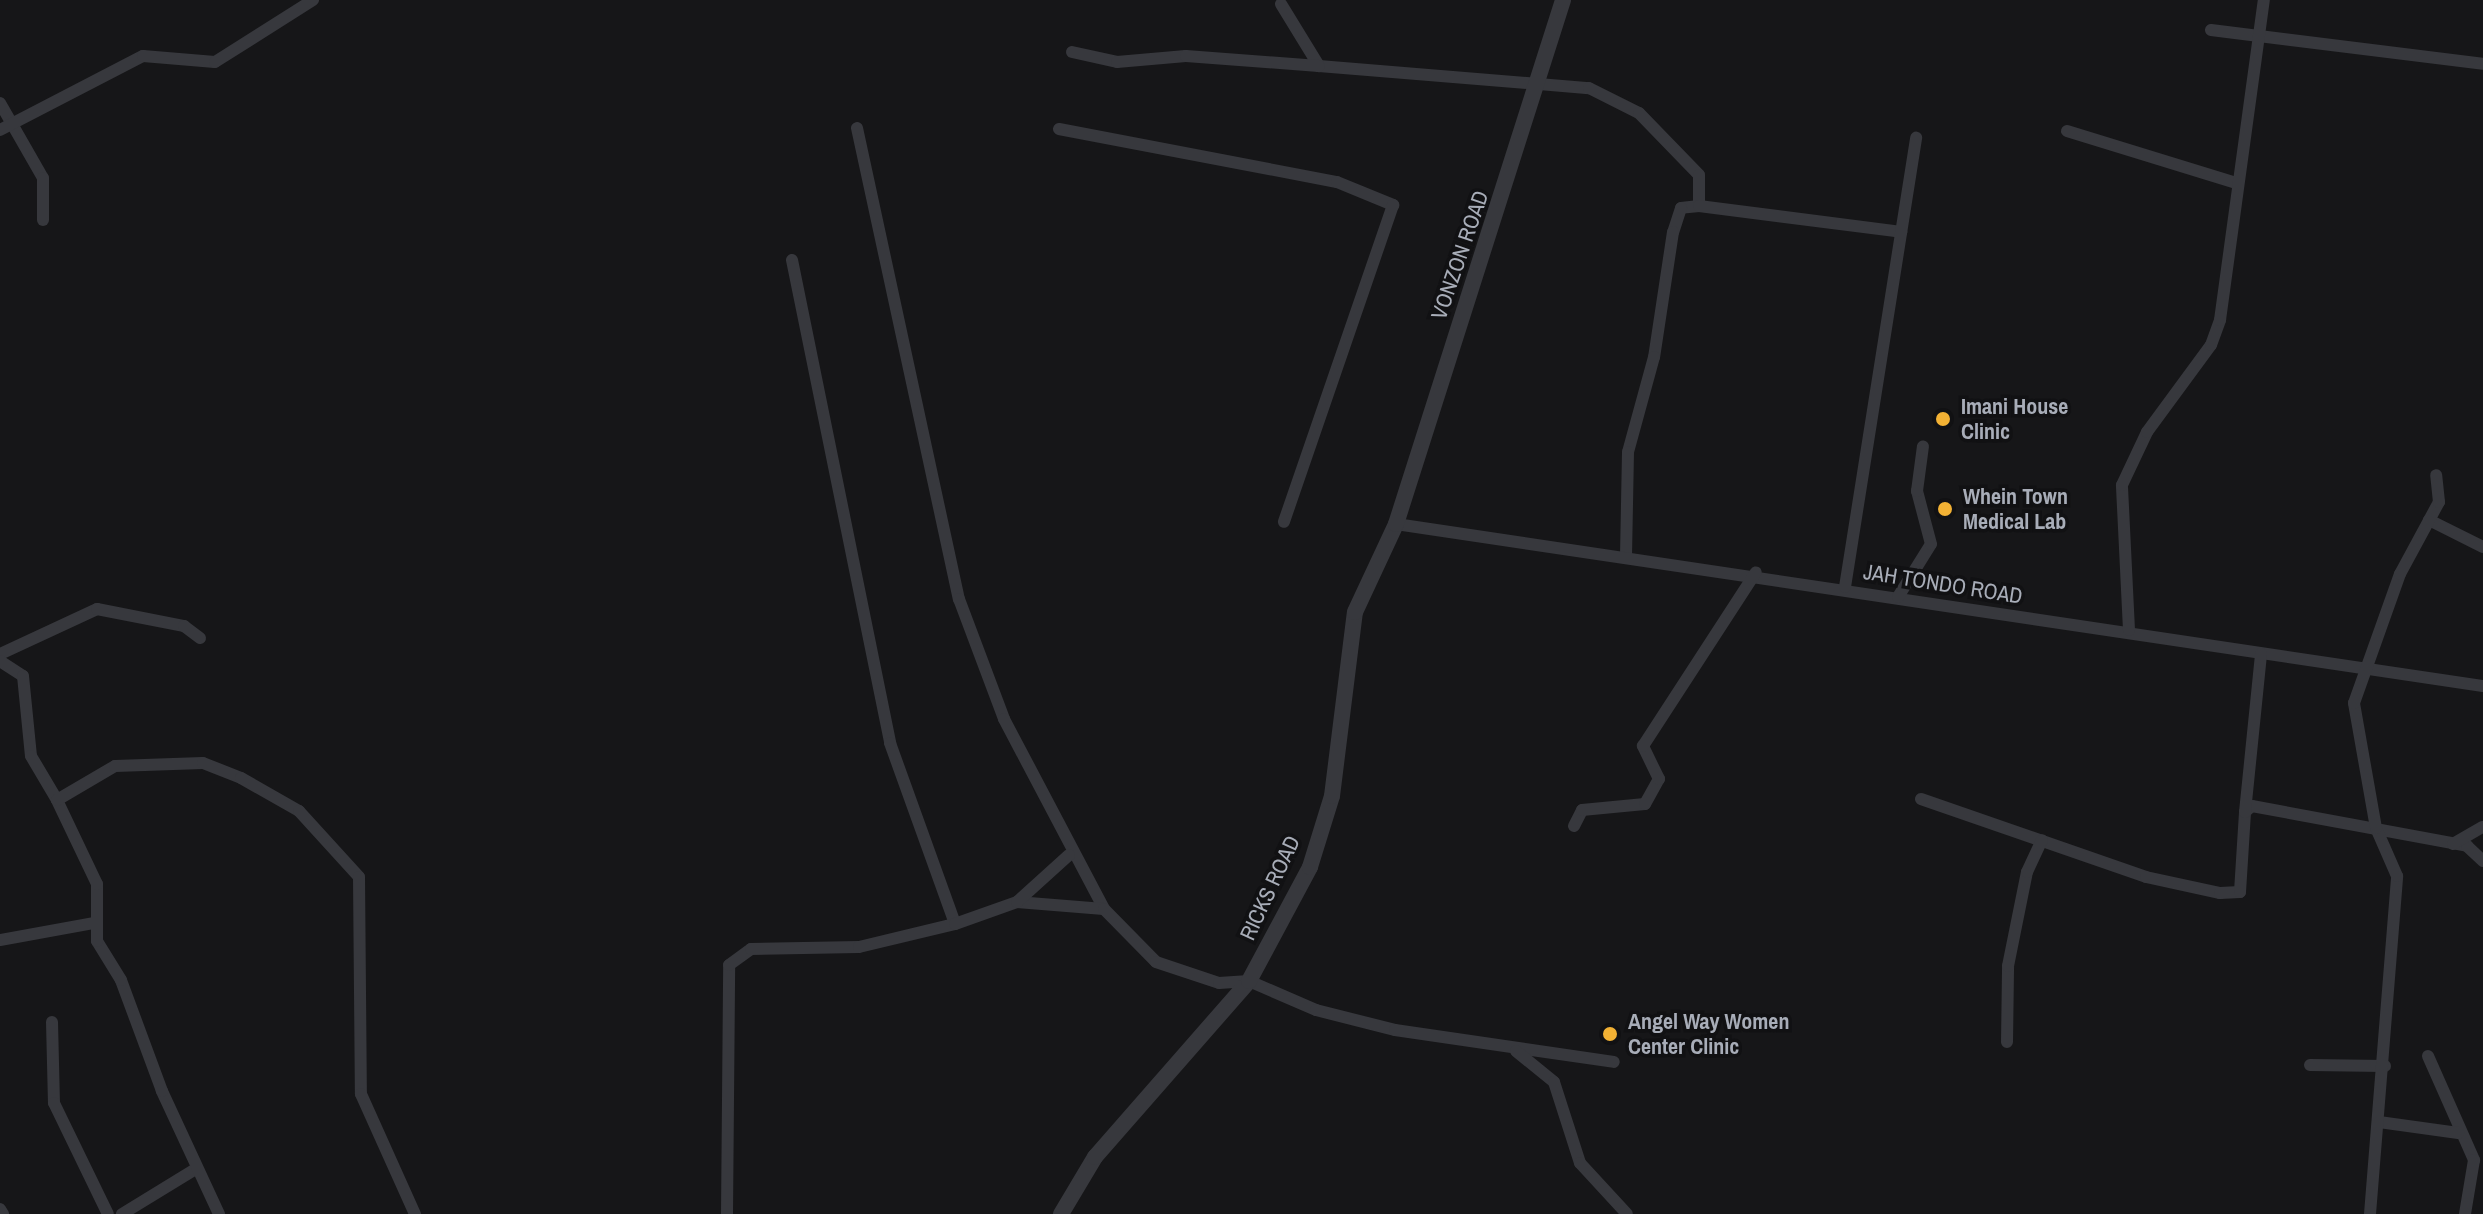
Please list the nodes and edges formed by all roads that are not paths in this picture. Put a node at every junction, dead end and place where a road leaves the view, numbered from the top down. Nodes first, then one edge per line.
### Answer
1 (313, 0) edge
2 (1563, 0) edge
3 (2264, 0) edge
4 (1281, 4) dead end
5 (2211, 30) dead end
6 (2259, 36) junction
7 (1072, 52) dead end
8 (2483, 64) edge
9 (1319, 66) junction
10 (1540, 83) junction
11 (0, 103) edge
12 (6, 126) edge
13 (857, 128) dead end
14 (1059, 129) dead end
15 (2067, 131) dead end
16 (1916, 138) dead end
17 (2236, 183) junction
18 (1699, 206) junction
19 (43, 220) dead end
20 (1901, 232) junction
21 (792, 260) dead end
22 (1923, 446) dead end
23 (2436, 475) dead end
24 (2429, 520) junction
25 (1284, 522) dead end
26 (1396, 524) junction
27 (2483, 547) edge
28 (1626, 554) junction
29 (1756, 572) junction
30 (1845, 587) junction
31 (1898, 597) junction
32 (2129, 630) junction
33 (200, 638) dead end
34 (0, 654) edge
35 (2261, 654) junction
36 (0, 661) edge
37 (2362, 669) junction
38 (2483, 686) edge
39 (1921, 799) dead end
40 (57, 800) junction
41 (2245, 812) junction
42 (1574, 826) dead end
43 (2483, 827) edge
44 (2376, 828) junction
45 (2042, 840) junction
46 (2453, 844) junction
47 (1069, 855) junction
48 (2483, 861) edge
49 (1017, 902) junction
50 (1104, 909) junction
51 (94, 923) junction
52 (955, 924) junction
53 (0, 940) edge
54 (1249, 981) junction
55 (52, 1022) dead end
56 (2007, 1042) dead end
57 (1516, 1051) junction
58 (2428, 1056) dead end
59 (1614, 1062) dead end
60 (2310, 1065) dead end
61 (2385, 1066) junction
62 (2379, 1122) junction
63 (2458, 1133) junction
64 (197, 1168) junction
65 (0, 1209) edge
66 (3, 1214) edge
67 (108, 1214) edge
68 (122, 1214) edge
69 (219, 1214) edge
70 (415, 1214) edge
71 (727, 1214) edge
72 (1061, 1214) edge
73 (1627, 1214) edge
74 (2370, 1214) edge
75 (2465, 1214) edge

1 - 12 street
2 - 10 street, VONZON ROAD
3 - 6 street
4 - 9 street
5 - 6 street
6 - 8 street
6 - 17 street
7 - 9 street
9 - 10 street
10 - 18 street
10 - 26 street, VONZON ROAD
11 - 12 street
12 - 19 street
13 - 47 street
14 - 25 street
15 - 17 street
16 - 20 street
17 - 32 street
18 - 20 street
18 - 28 street
20 - 30 street
21 - 52 street
22 - 31 street
23 - 24 street
24 - 27 street
24 - 37 street
26 - 28 street, JAH TONDO ROAD
26 - 54 street, RICKS ROAD
28 - 29 street, JAH TONDO ROAD
29 - 30 street, JAH TONDO ROAD
29 - 42 street
30 - 31 street, JAH TONDO ROAD
31 - 32 street, JAH TONDO ROAD
32 - 35 street, JAH TONDO ROAD
33 - 34 street
35 - 37 street, JAH TONDO ROAD
35 - 41 street
36 - 40 street
37 - 38 street, JAH TONDO ROAD
37 - 44 street
39 - 45 street
40 - 51 street
40 - 70 street
41 - 44 street
41 - 45 street
43 - 46 street
44 - 46 street
44 - 61 street
45 - 56 street
46 - 48 street
47 - 49 street
47 - 50 street
49 - 50 street
49 - 52 street
50 - 54 street
51 - 53 street
51 - 64 street
52 - 71 street
54 - 57 street
54 - 72 street, RICKS ROAD
55 - 67 street
57 - 59 street
57 - 73 street
58 - 63 street
60 - 61 street
61 - 62 street
62 - 63 street
62 - 74 street
63 - 75 street
64 - 68 street
64 - 69 street
65 - 66 street

